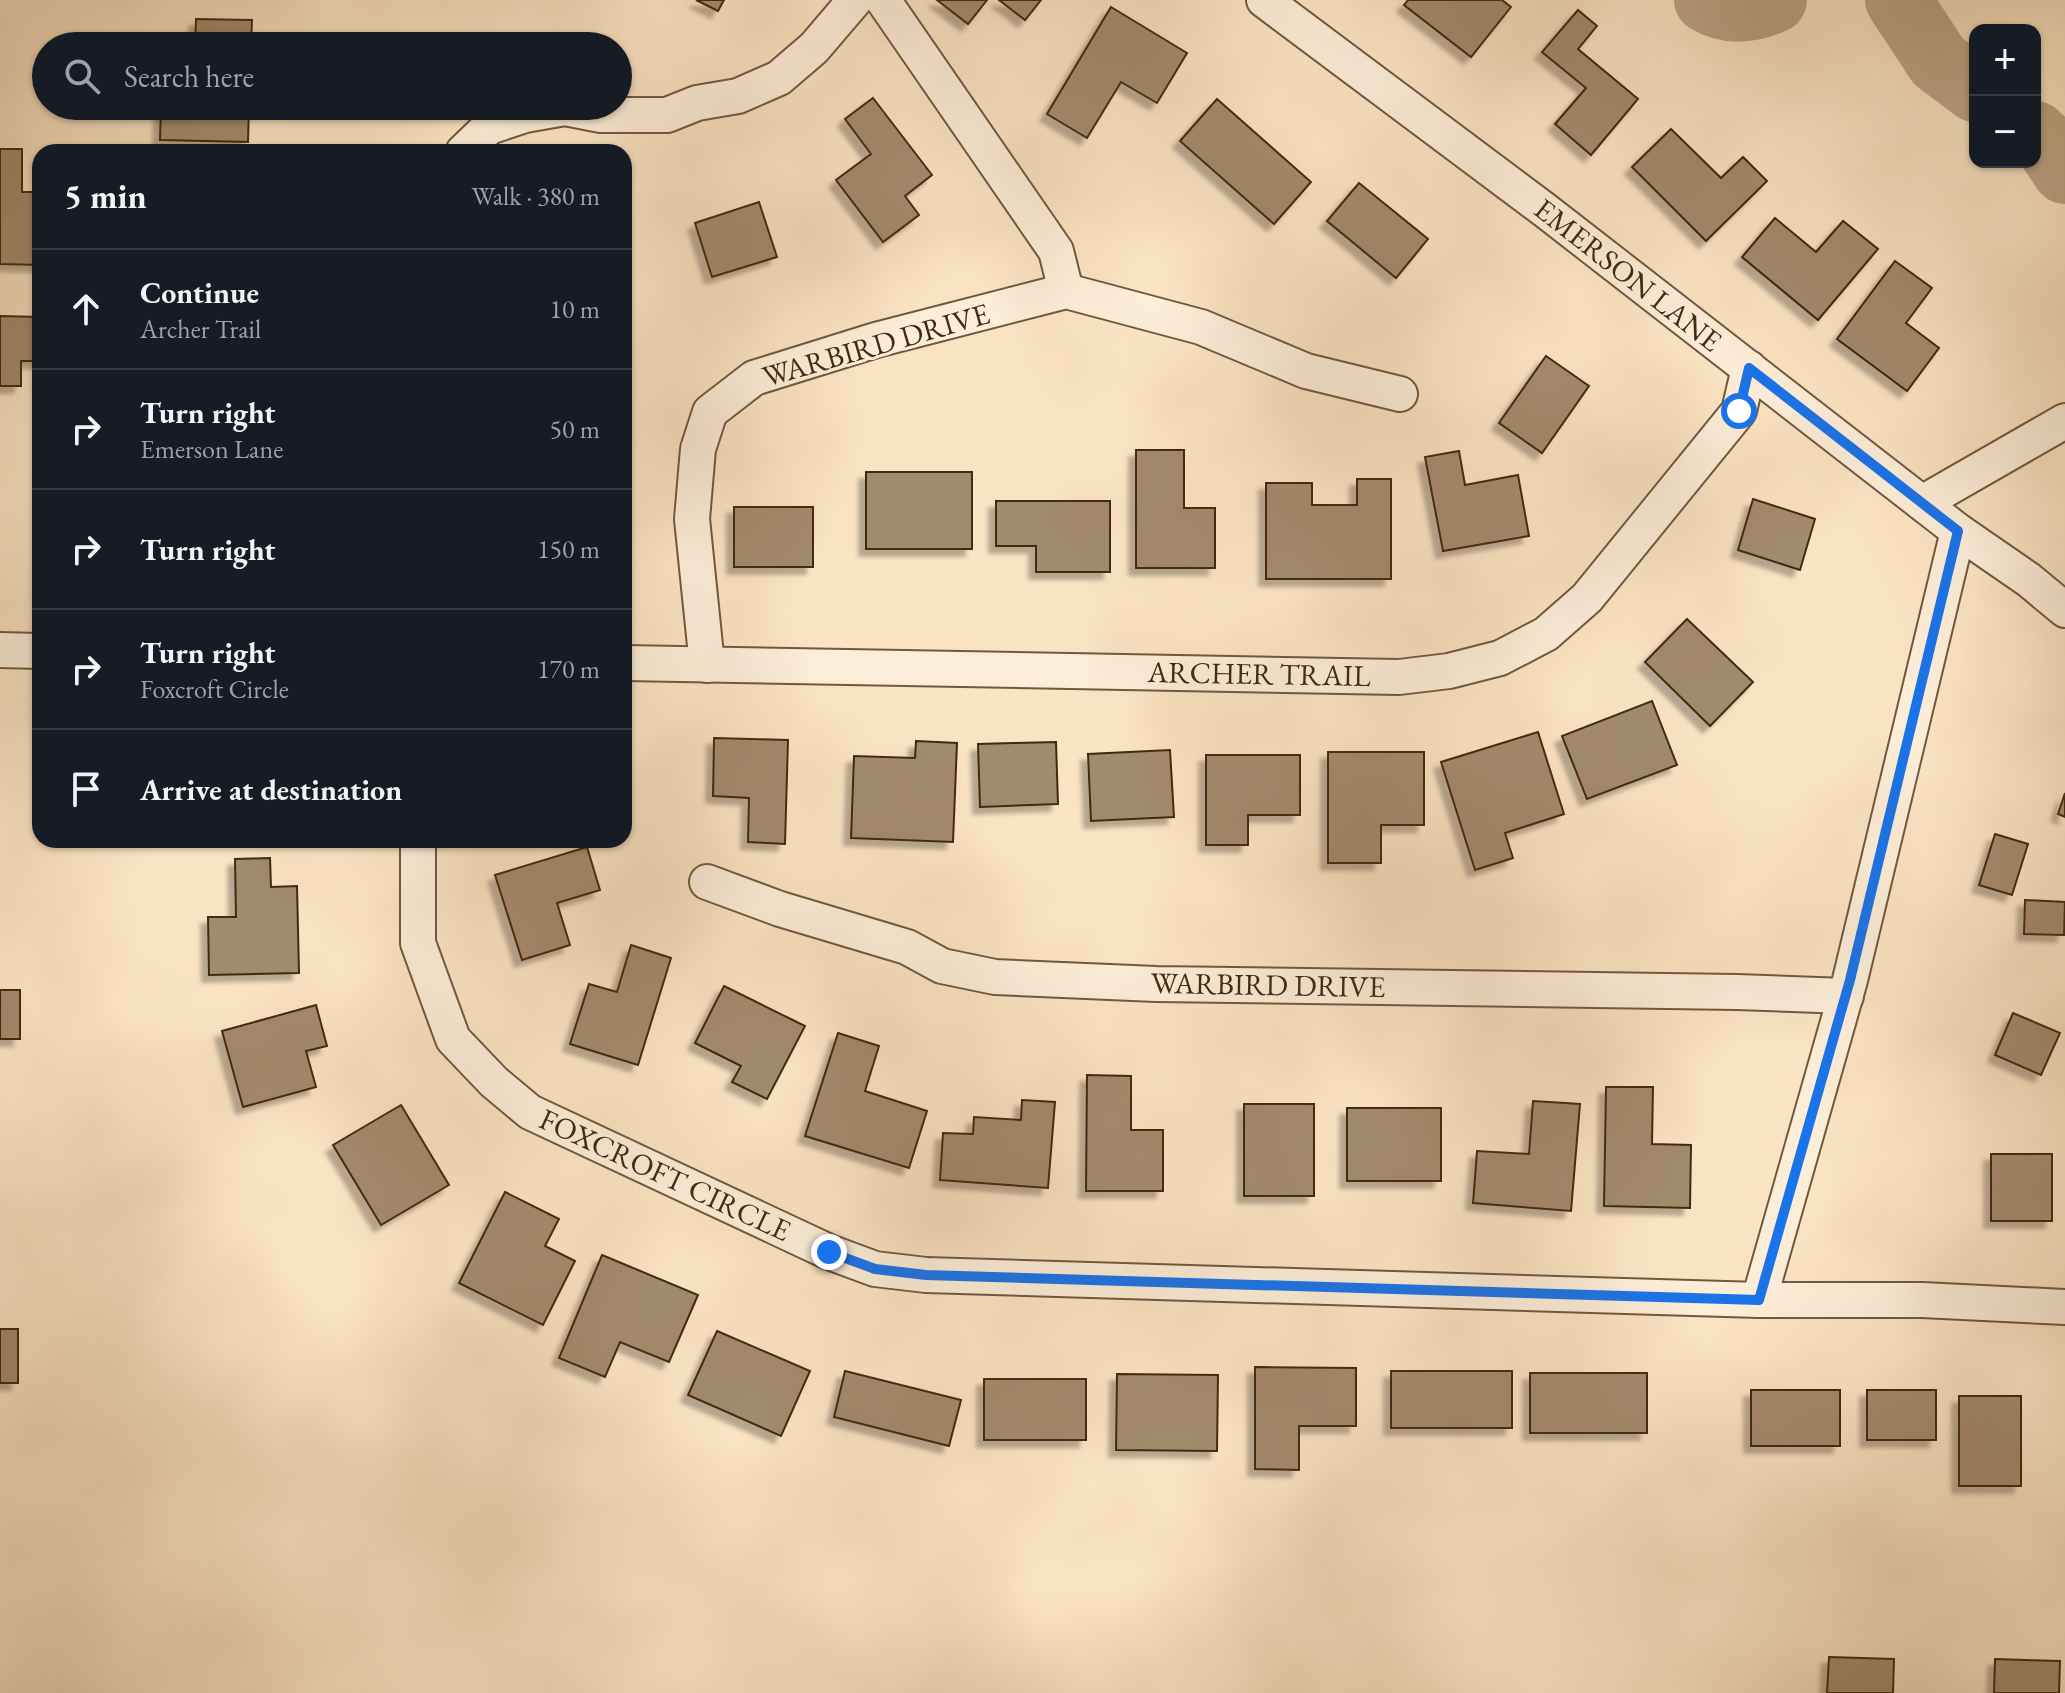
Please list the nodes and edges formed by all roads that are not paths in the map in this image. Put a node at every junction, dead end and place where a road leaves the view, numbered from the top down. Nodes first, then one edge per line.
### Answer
1 (855, 0) edge
2 (883, 0) edge
3 (1264, 0) edge
4 (632, 115) edge
5 (510, 120) edge
6 (471, 144) edge
7 (1066, 291) junction
8 (1749, 368) junction
9 (1400, 394) dead end
10 (2065, 421) edge
11 (1922, 503) junction
12 (1958, 531) junction
13 (2065, 610) edge
14 (0, 650) edge
15 (32, 651) edge
16 (632, 663) edge
17 (707, 665) junction
18 (418, 848) edge
19 (707, 882) dead end
20 (1846, 996) junction
21 (1759, 1300) junction
22 (2065, 1307) edge

1 - 4 street
2 - 7 street
3 - 8 street, EMERSON LANE
5 - 6 street
7 - 9 street, WARBIRD DRIVE
7 - 17 street, WARBIRD DRIVE
8 - 11 street, EMERSON LANE
8 - 17 street, ARCHER TRAIL
10 - 11 street
11 - 12 street, EMERSON LANE
12 - 13 street, EMERSON LANE
12 - 20 street
14 - 15 street
16 - 17 street, ARCHER TRAIL
18 - 21 street, FOXCROFT CIRCLE
19 - 20 street, WARBIRD DRIVE
20 - 21 street
21 - 22 street, FOXCROFT CIRCLE

